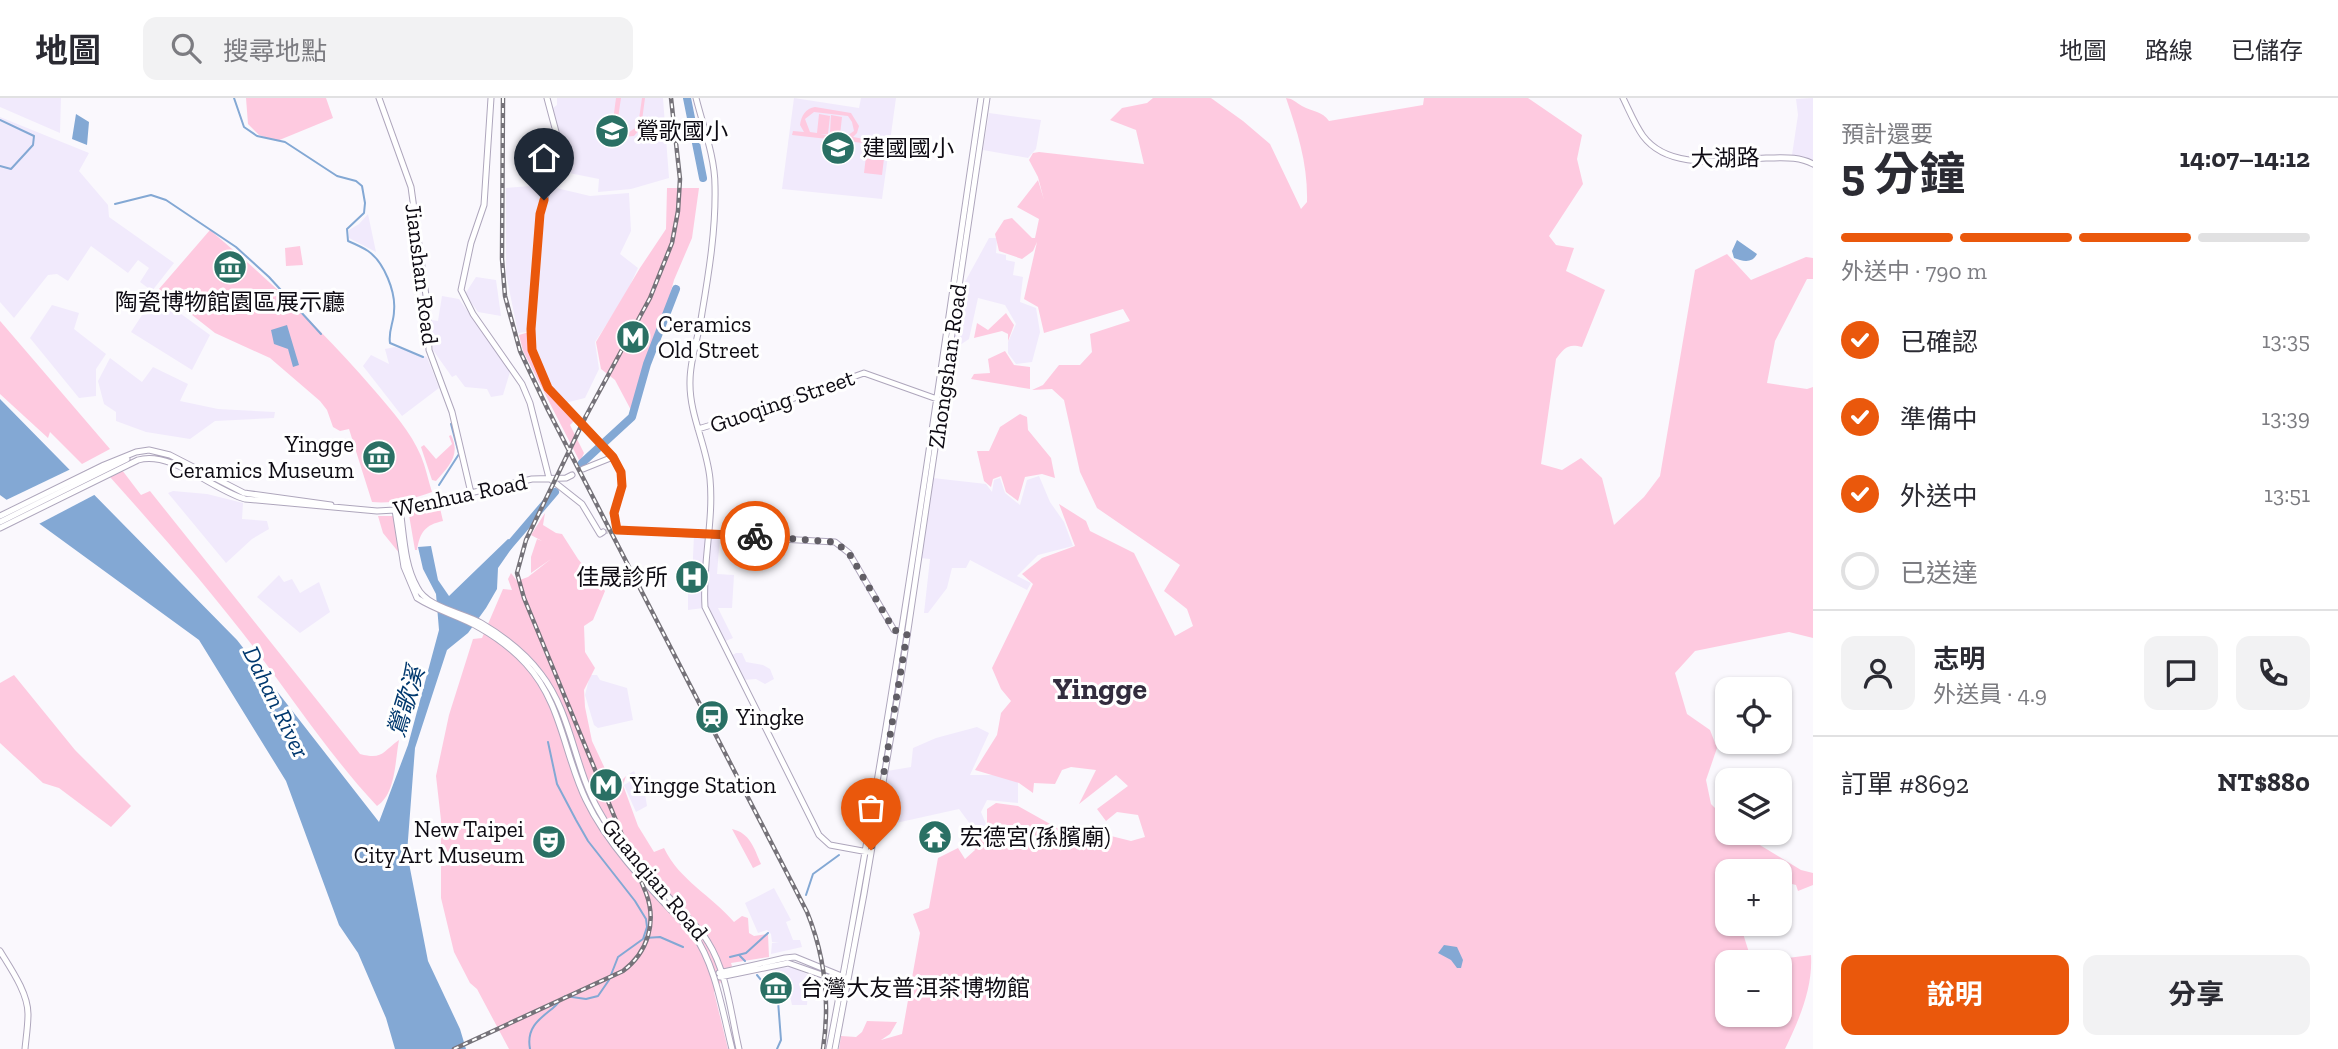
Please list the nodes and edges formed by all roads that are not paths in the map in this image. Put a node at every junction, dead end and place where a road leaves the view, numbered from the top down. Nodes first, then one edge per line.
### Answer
1 (379, 98) edge
2 (491, 98) edge
3 (547, 98) edge
4 (696, 98) edge
5 (981, 98) edge
6 (987, 98) edge
7 (1623, 98) edge
8 (1813, 164) edge
9 (953, 305) junction
10 (937, 399) junction
11 (940, 406) junction
12 (698, 429) junction
13 (613, 457) junction
14 (127, 459) dead end
15 (583, 469) dead end
16 (572, 475) dead end
17 (551, 480) junction
18 (471, 493) junction
19 (268, 499) junction
20 (398, 510) junction
21 (0, 516) edge
22 (0, 522) edge
23 (0, 528) edge
24 (603, 533) dead end
25 (708, 534) junction
26 (477, 624) junction
27 (904, 633) junction
28 (868, 852) junction
29 (0, 951) edge
30 (721, 975) junction
31 (714, 977) junction
32 (844, 980) junction
33 (25, 1049) edge
34 (732, 1049) edge
35 (739, 1049) edge
36 (829, 1049) edge
37 (835, 1049) edge

1 - 18 street, Jianshan Road
2 - 17 street
3 - 13 street
4 - 12 street
5 - 9 street, Zhongshan Road
6 - 9 street, Zhongshan Road
7 - 8 street, 大湖路
9 - 10 street, Zhongshan Road
9 - 11 street, Zhongshan Road
10 - 11 street
10 - 12 street, Guoqing Street
10 - 27 street, Zhongshan Road
11 - 27 street, Zhongshan Road
12 - 25 street
13 - 15 street
13 - 25 street
14 - 22 street
16 - 17 street
17 - 18 street, Wenhua Road
17 - 24 street, Wenhua Road
18 - 20 street, Wenhua Road
19 - 20 street, Wenhua Road
19 - 21 street
19 - 23 street
20 - 26 street
25 - 27 street
25 - 28 street
26 - 30 street, Guanqian Road
26 - 31 street, Guanqian Road
27 - 28 street
28 - 32 street
29 - 33 street
30 - 31 street
30 - 32 street
30 - 32 street
30 - 35 street, Guanqian Road
31 - 34 street, Guanqian Road
32 - 36 street
32 - 37 street

